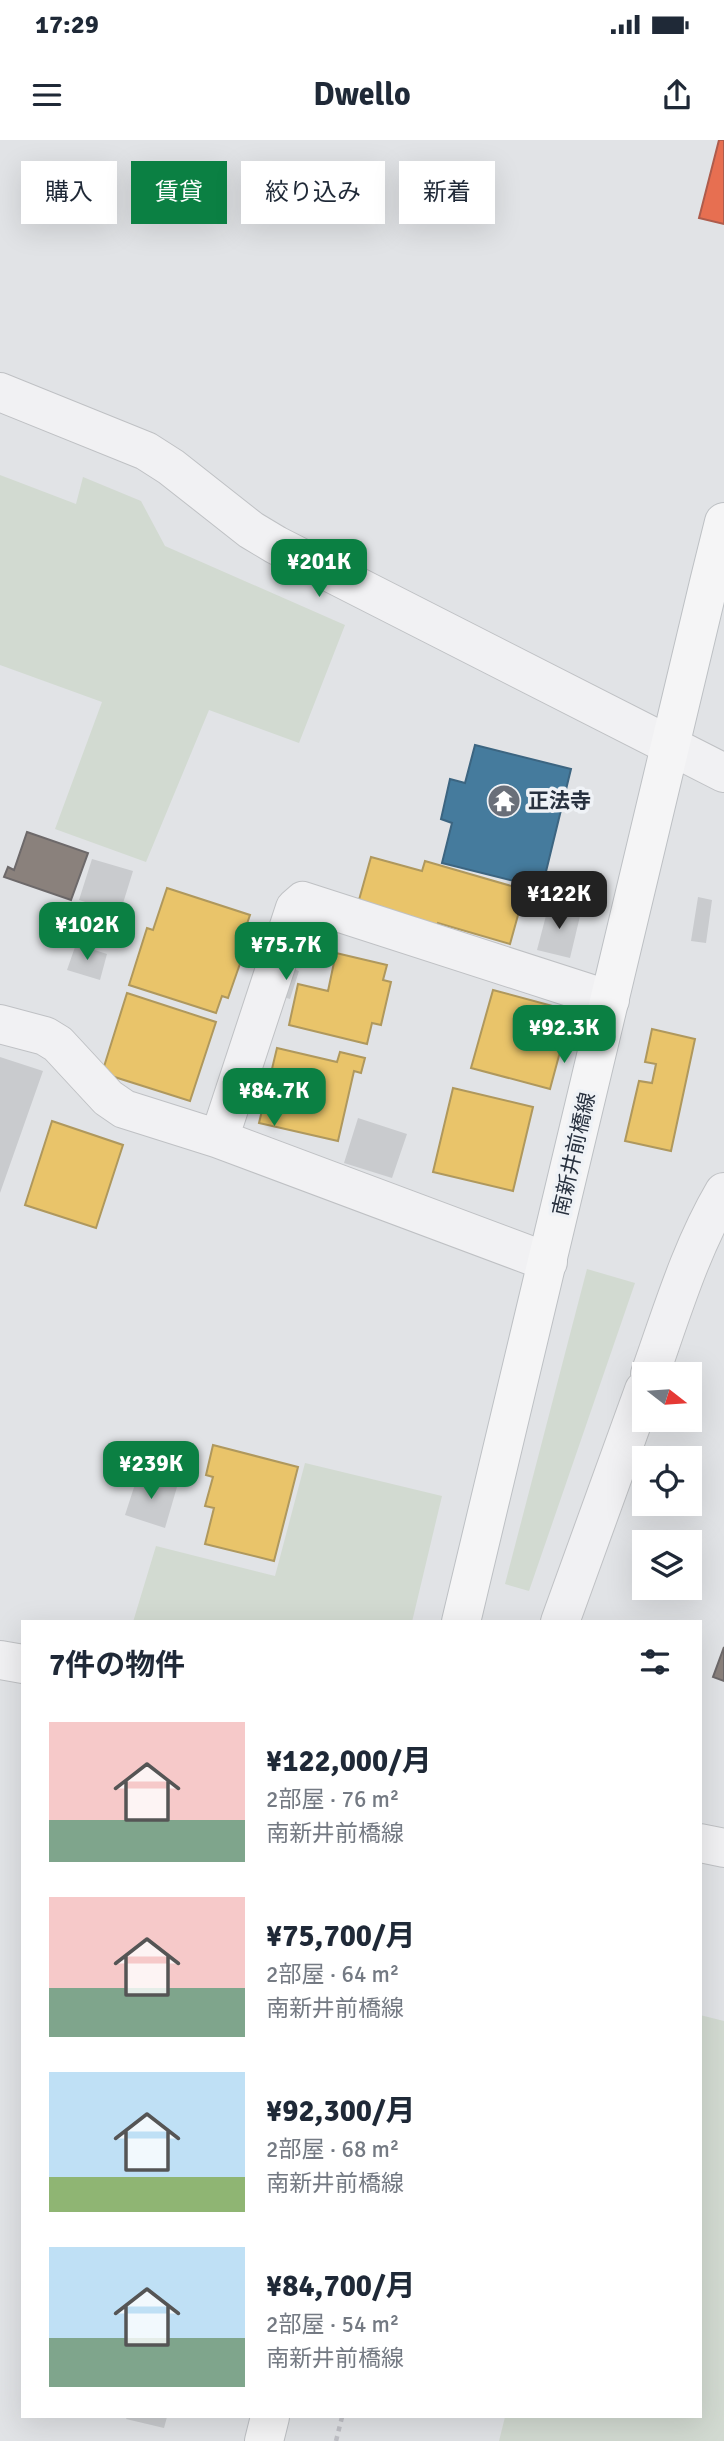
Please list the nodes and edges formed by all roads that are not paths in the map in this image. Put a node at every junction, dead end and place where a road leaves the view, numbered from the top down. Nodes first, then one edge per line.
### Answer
1 (0, 392) edge
2 (724, 522) edge
3 (668, 744) junction
4 (724, 773) edge
5 (610, 1000) junction
6 (0, 1024) edge
7 (219, 1139) junction
8 (724, 1192) edge
9 (548, 1262) junction
10 (654, 1362) edge
11 (632, 1423) edge
12 (461, 1620) edge
13 (561, 1620) edge
14 (0, 1660) edge
15 (21, 1664) edge
16 (702, 1843) edge
17 (724, 1848) edge
18 (270, 2418) edge
19 (264, 2441) edge

1 - 3 street
2 - 3 main road, 南新井前橋線
3 - 4 street
3 - 5 main road, 南新井前橋線
5 - 7 street
5 - 9 main road, 南新井前橋線
6 - 7 street
7 - 9 street
8 - 10 street
9 - 12 main road, 南新井前橋線
11 - 13 street
14 - 15 street
16 - 17 street
18 - 19 main road

